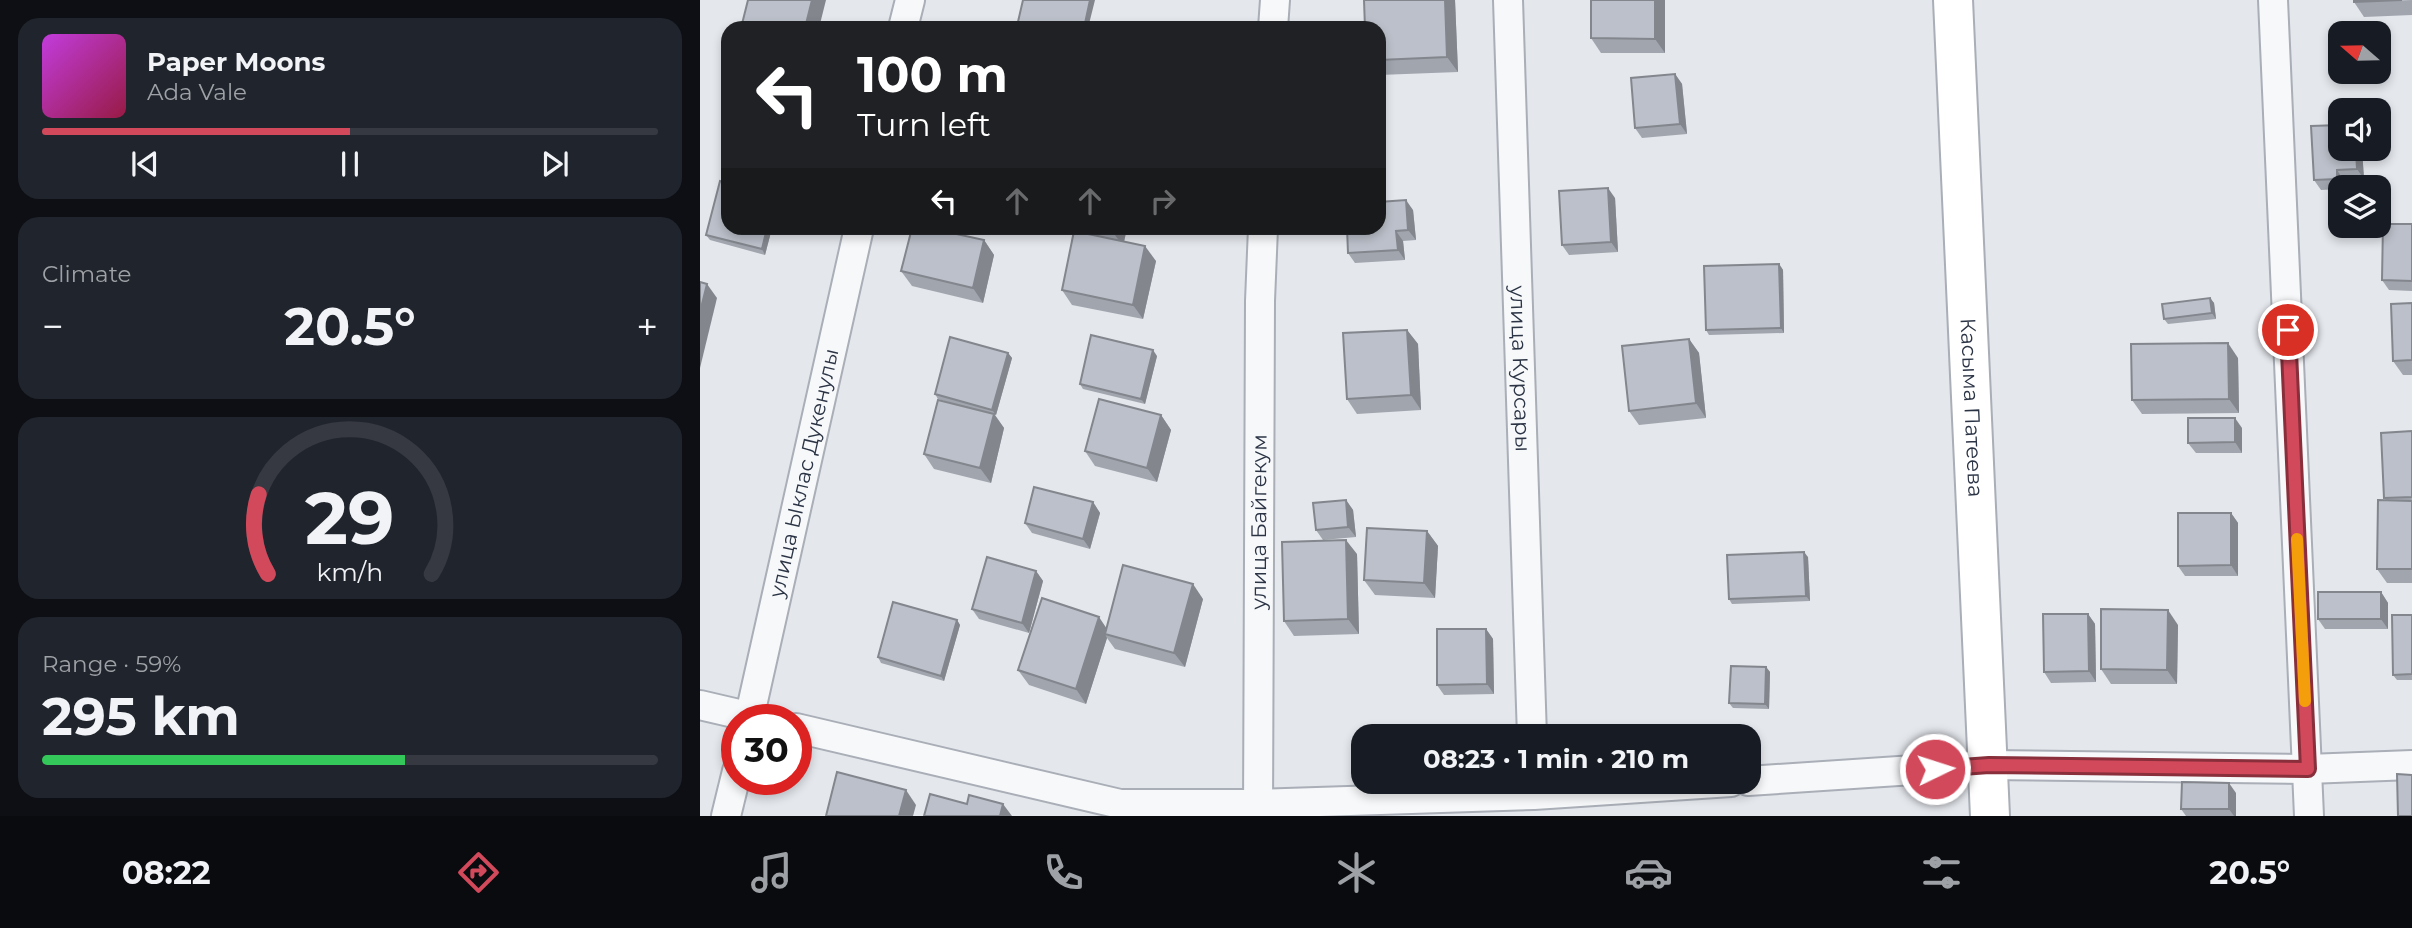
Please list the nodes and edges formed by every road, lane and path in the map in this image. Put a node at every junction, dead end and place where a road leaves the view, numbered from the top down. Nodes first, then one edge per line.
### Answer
1 (910, 0) edge
2 (1275, 0) edge
3 (1508, 0) edge
4 (1953, 0) edge
5 (2273, 0) edge
6 (905, 21) edge
7 (1274, 21) edge
8 (857, 235) edge
9 (1264, 235) edge
10 (756, 704) edge
11 (700, 705) edge
12 (721, 710) edge
13 (1532, 724) edge
14 (812, 732) edge
15 (1989, 765) junction
16 (2412, 765) edge
17 (2308, 769) junction
18 (1761, 780) edge
19 (1583, 794) edge
20 (731, 795) edge
21 (1534, 798) edge
22 (1118, 810) edge
23 (1258, 810) edge
24 (726, 816) edge
25 (1990, 816) edge
26 (2309, 816) edge

1 - 6 street
2 - 7 street
3 - 13 street, улица Курсары
4 - 15 main road, Касыма Патеева
5 - 17 street
8 - 10 street, улица Ыклас Дукенулы
9 - 23 street, улица Байгекум
11 - 12 street
14 - 22 street
15 - 17 street
15 - 18 street
15 - 25 main road, Касыма Патеева
16 - 17 street
17 - 26 street
19 - 21 street
20 - 24 street
21 - 23 street
22 - 23 street

